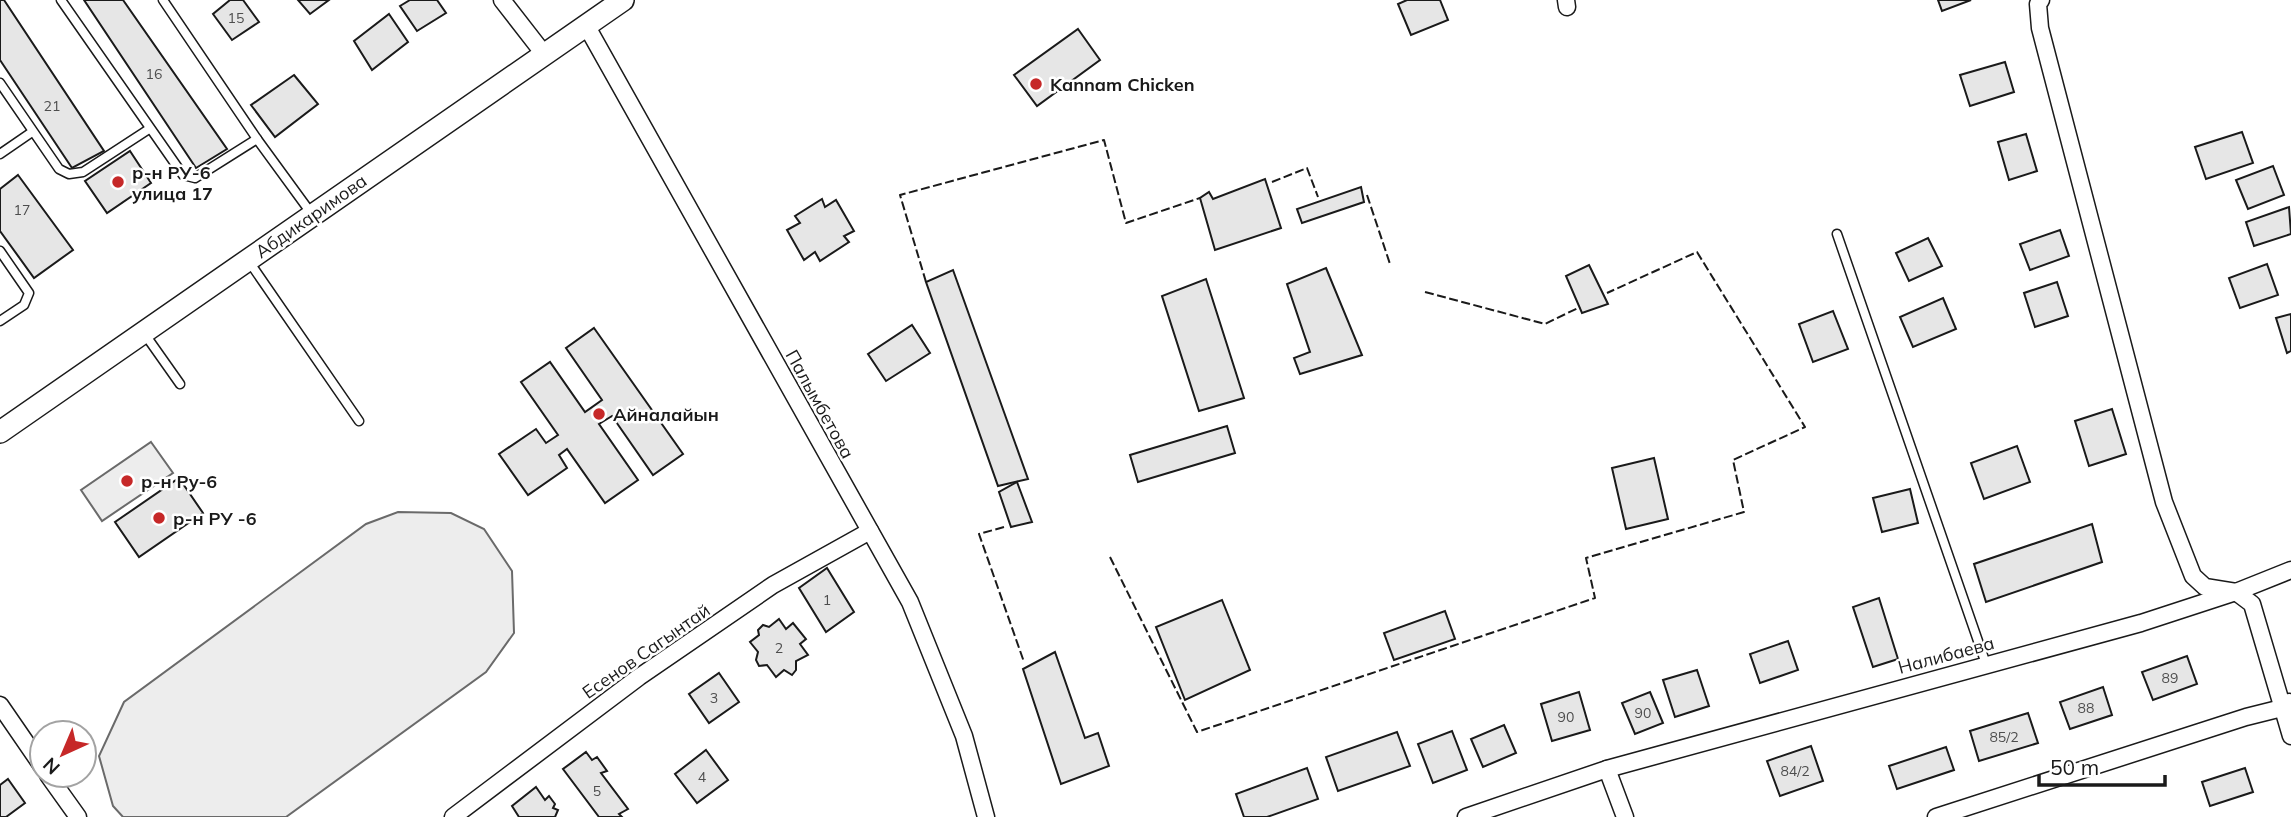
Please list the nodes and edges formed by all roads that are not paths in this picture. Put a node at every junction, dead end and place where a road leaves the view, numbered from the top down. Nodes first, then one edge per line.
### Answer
1 (61, 0) edge
2 (163, 0) edge
3 (502, 0) edge
4 (623, 0) edge
5 (2041, 0) edge
6 (586, 25) junction
7 (544, 54) junction
8 (0, 83) edge
9 (149, 128) junction
10 (32, 132) junction
11 (257, 139) junction
12 (0, 154) edge
13 (313, 215) junction
14 (1837, 234) dead end
15 (0, 251) edge
16 (248, 260) junction
17 (0, 321) edge
18 (145, 333) junction
19 (180, 384) dead end
20 (359, 421) dead end
21 (0, 432) edge
22 (870, 531) junction
23 (2291, 570) edge
24 (2235, 592) junction
25 (1986, 664) junction
26 (2286, 704) edge
27 (0, 705) edge
28 (2291, 736) edge
29 (28, 746) edge
30 (1607, 769) junction
31 (58, 789) edge
32 (78, 817) edge
33 (453, 817) edge
34 (986, 817) edge
35 (1466, 817) edge
36 (1625, 817) edge
37 (1936, 817) edge

1 - 9 lane
2 - 11 lane
3 - 7 street
4 - 6 main road, Абдикаримова
5 - 24 street
6 - 7 main road, Абдикаримова
6 - 22 street, Палымбетова
7 - 13 main road, Абдикаримова
8 - 10 lane
9 - 10 lane
9 - 11 lane
10 - 12 lane
11 - 13 lane
13 - 16 main road, Абдикаримова
14 - 25 lane
15 - 17 lane
16 - 18 main road, Абдикаримова
16 - 20 lane
18 - 19 lane
18 - 21 main road, Абдикаримова
22 - 33 street, Есенов Сагынтай
22 - 34 street, Палымбетова
23 - 24 street, Налибаева
24 - 25 street, Налибаева
24 - 26 street
25 - 30 street, Налибаева
26 - 28 street
26 - 37 street
27 - 29 street
30 - 35 street, Налибаева
30 - 36 street
31 - 32 street

